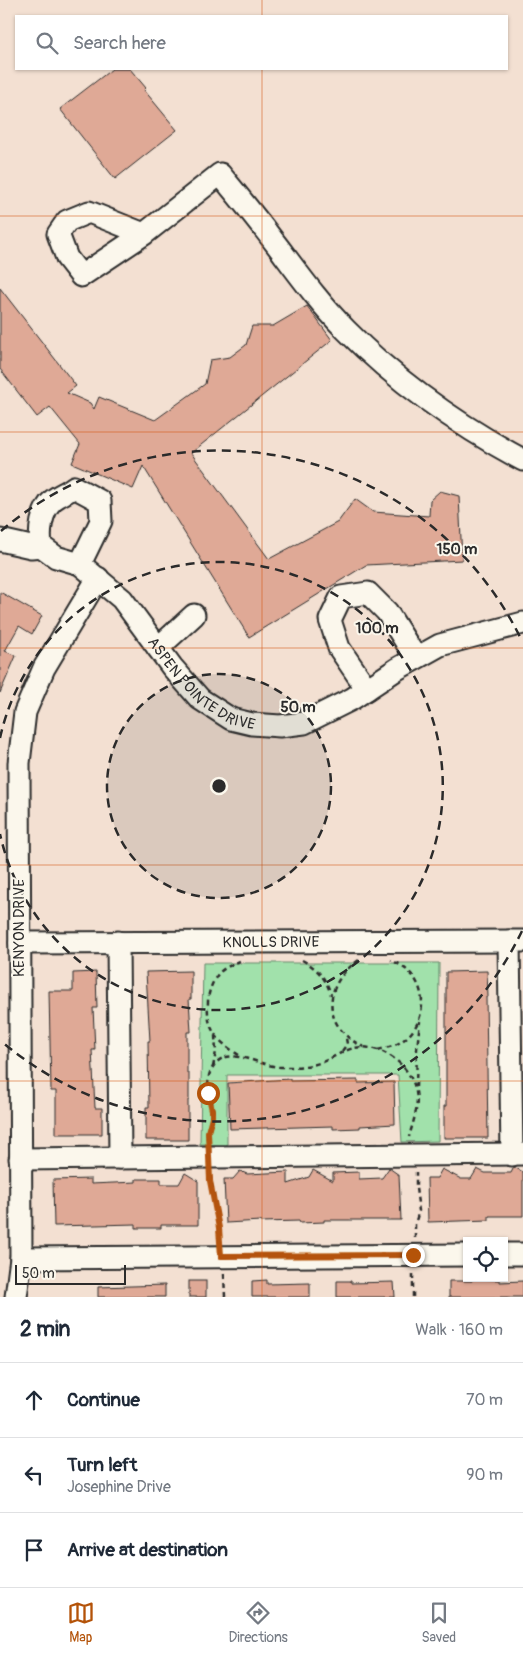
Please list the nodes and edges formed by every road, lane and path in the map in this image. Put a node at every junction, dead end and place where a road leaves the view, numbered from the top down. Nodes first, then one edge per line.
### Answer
1 (144, 234) dead end
2 (523, 460) edge
3 (0, 540) edge
4 (41, 546) junction
5 (80, 564) junction
6 (98, 578) junction
7 (194, 615) dead end
8 (523, 623) edge
9 (158, 648) junction
10 (416, 658) junction
11 (367, 690) junction
12 (516, 941) edge
13 (118, 942) junction
14 (20, 943) junction
15 (245, 958) dead end
16 (298, 958) dead end
17 (362, 958) dead end
18 (389, 958) dead end
19 (332, 996) junction
20 (420, 1015) junction
21 (215, 1035) junction
22 (345, 1035) junction
23 (366, 1048) junction
24 (377, 1050) junction
25 (339, 1054) junction
26 (241, 1056) junction
27 (213, 1068) junction
28 (416, 1091) junction
29 (518, 1154) edge
30 (413, 1155) junction
31 (209, 1157) junction
32 (120, 1158) junction
33 (20, 1159) junction
34 (463, 1254) edge
35 (508, 1254) edge
36 (523, 1254) edge
37 (413, 1255) junction
38 (221, 1256) junction
39 (20, 1258) junction
40 (16, 1297) edge
41 (225, 1297) edge
42 (413, 1297) edge

1 - 2 street
3 - 4 street
4 - 5 street
4 - 5 street
5 - 6 street, ASPEN POINTE DRIVE
6 - 9 street, ASPEN POINTE DRIVE
6 - 14 street, KENYON DRIVE
7 - 9 street
8 - 10 street, ASPEN POINTE DRIVE
9 - 11 street, ASPEN POINTE DRIVE
10 - 11 street, ASPEN POINTE DRIVE
10 - 11 street
12 - 13 street, KNOLLS DRIVE
12 - 29 street
13 - 14 street, KNOLLS DRIVE
13 - 32 street
14 - 33 street, KENYON DRIVE
15 - 21 path
16 - 19 path
17 - 19 path
18 - 20 path
19 - 22 path
20 - 24 path
20 - 28 path
21 - 26 path
21 - 27 path
22 - 23 path
22 - 25 path
23 - 24 path
23 - 25 path
24 - 28 path
25 - 26 path
26 - 27 path
27 - 31 path
28 - 30 path
29 - 30 street
30 - 31 street
30 - 37 path
31 - 32 street
31 - 38 path
32 - 33 street
33 - 39 street, KENYON DRIVE
34 - 37 street
35 - 36 street
37 - 38 street
37 - 42 path
38 - 39 street
38 - 41 path
39 - 40 street, KENYON DRIVE

